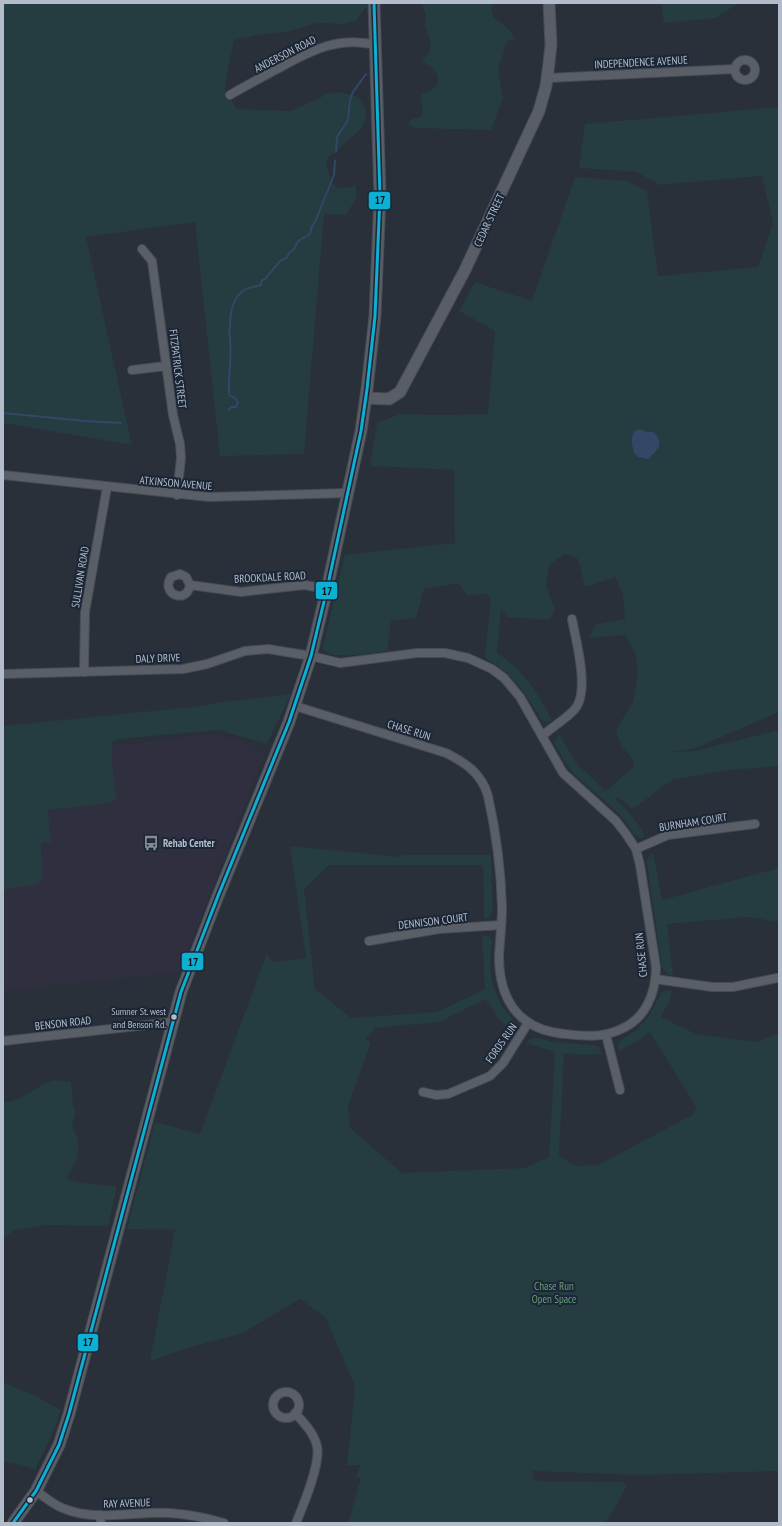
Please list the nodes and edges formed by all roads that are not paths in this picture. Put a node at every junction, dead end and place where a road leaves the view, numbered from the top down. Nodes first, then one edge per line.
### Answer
1 (374, 3) edge
2 (549, 3) edge
3 (376, 45) junction
4 (735, 69) dead end
5 (548, 78) junction
6 (230, 95) dead end
7 (142, 249) dead end
8 (166, 366) junction
9 (132, 370) dead end
10 (366, 398) junction
11 (3, 475) edge
12 (107, 487) junction
13 (347, 494) junction
14 (177, 495) junction
15 (190, 585) dead end
16 (327, 589) junction
17 (572, 619) dead end
18 (311, 656) junction
19 (84, 672) junction
20 (3, 674) edge
21 (295, 706) junction
22 (542, 736) junction
23 (755, 824) dead end
24 (636, 848) junction
25 (501, 925) junction
26 (369, 941) dead end
27 (777, 978) dead end
28 (655, 979) junction
29 (173, 1022) junction
30 (528, 1023) junction
31 (606, 1035) junction
32 (3, 1041) edge
33 (620, 1090) dead end
34 (423, 1092) dead end
35 (295, 1413) dead end
36 (36, 1491) junction
37 (100, 1519) edge
38 (210, 1521) edge
39 (12, 1523) edge
40 (224, 1523) edge
41 (296, 1523) edge

1 - 3 main road
2 - 5 main road, CEDAR STREET
3 - 6 street, ANDERSON ROAD
3 - 10 main road
4 - 5 street, INDEPENDENCE AVENUE
5 - 10 main road, CEDAR STREET
7 - 8 street, FITZPATRICK STREET
8 - 9 street
8 - 14 street, FITZPATRICK STREET
10 - 13 main road
11 - 12 street, ATKINSON AVENUE
12 - 14 street, ATKINSON AVENUE
12 - 19 street, SULLIVAN ROAD
13 - 14 street, ATKINSON AVENUE
13 - 16 main road
15 - 16 street, BROOKDALE ROAD
16 - 18 main road
17 - 22 street
18 - 19 street, DALY DRIVE
18 - 21 main road
18 - 22 street, CHASE RUN
19 - 20 street, DALY DRIVE
21 - 25 street, CHASE RUN
21 - 29 main road
22 - 24 street, CHASE RUN
23 - 24 street, BURNHAM COURT
24 - 28 street, CHASE RUN
25 - 26 street, DENNISON COURT
25 - 30 street, CHASE RUN
27 - 28 street
28 - 31 street, CHASE RUN
29 - 32 street, BENSON ROAD
29 - 36 main road
30 - 31 street, CHASE RUN
30 - 34 street, FORDS RUN
31 - 33 street
35 - 41 street
36 - 37 street, RAY AVENUE
36 - 39 main road
37 - 38 street, RAY AVENUE
38 - 40 street, RAY AVENUE

